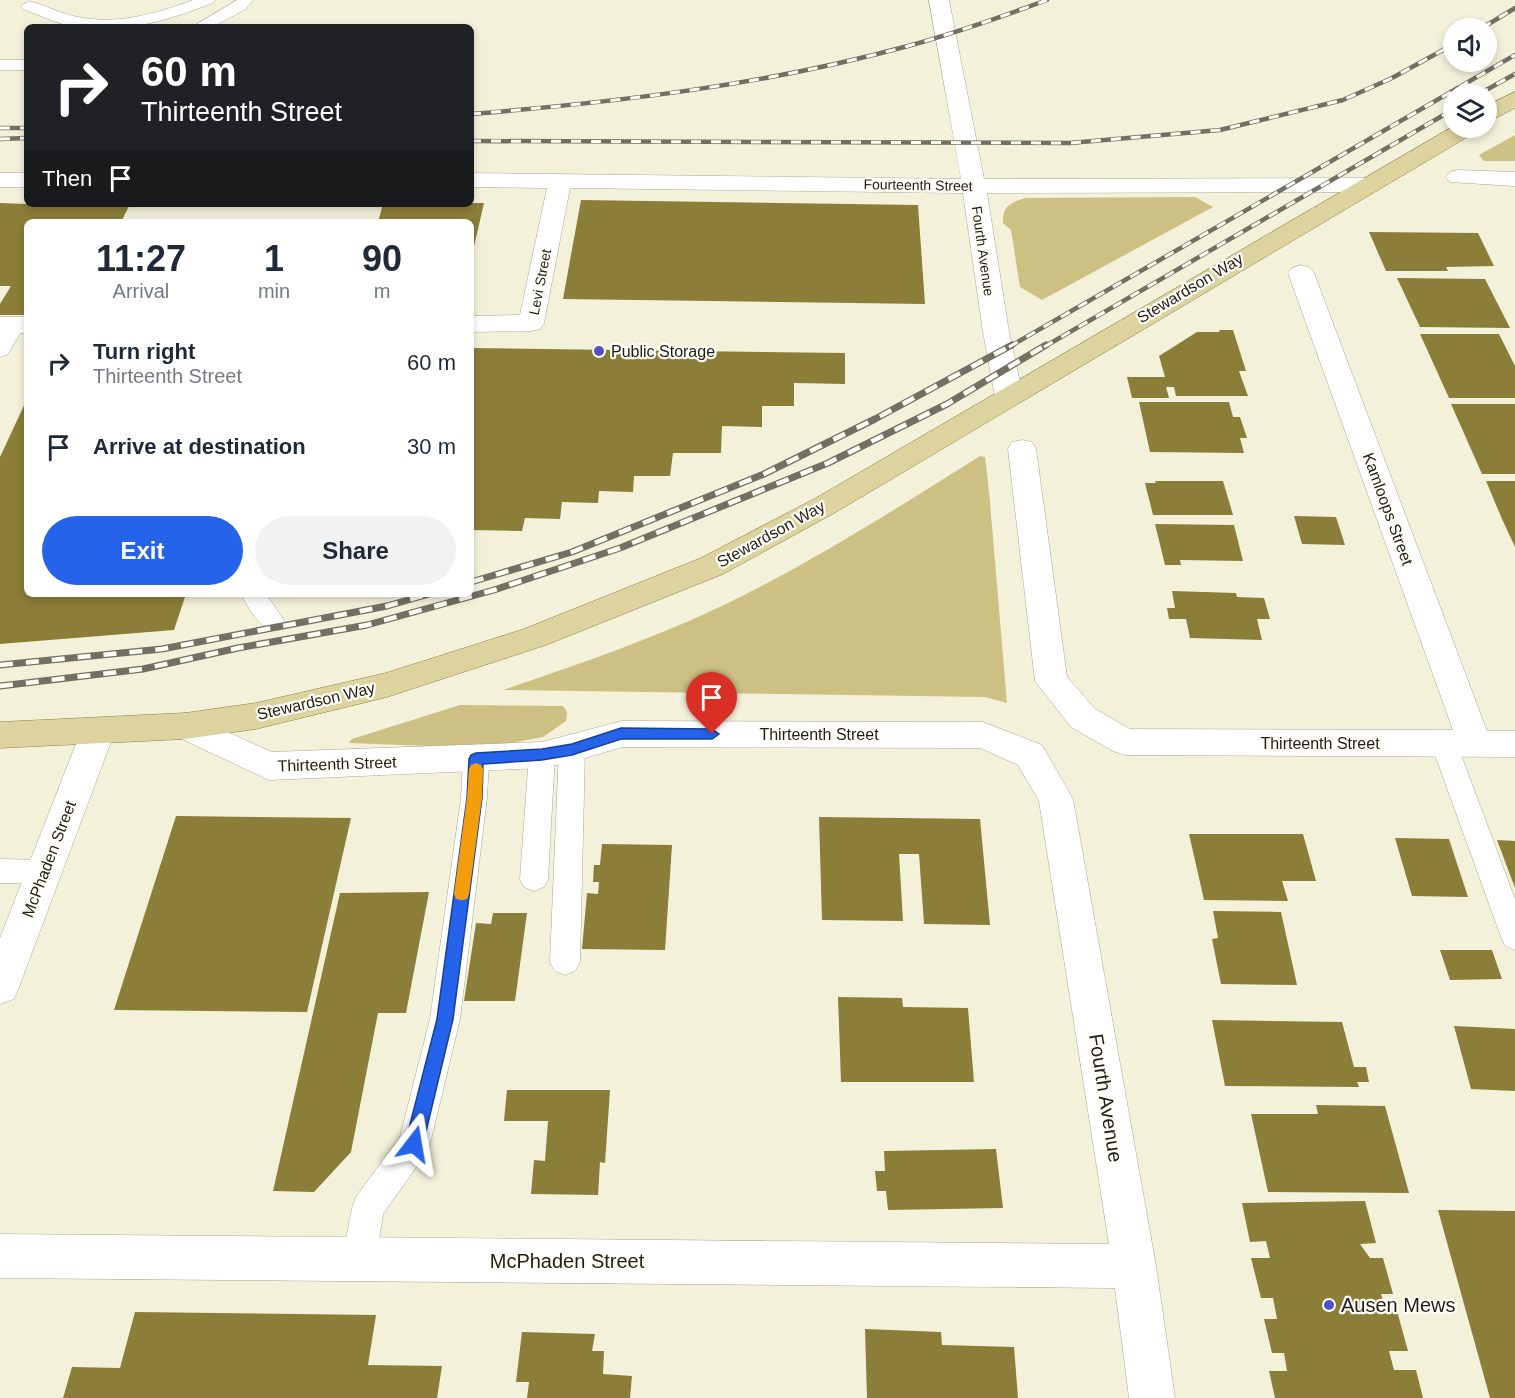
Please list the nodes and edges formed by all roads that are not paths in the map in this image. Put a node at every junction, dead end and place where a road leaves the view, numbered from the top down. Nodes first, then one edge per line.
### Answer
1 (207, 0) edge
2 (245, 0) edge
3 (939, 0) edge
4 (29, 6) dead end
5 (95, 24) edge
6 (130, 24) edge
7 (206, 24) edge
8 (0, 65) edge
9 (24, 65) edge
10 (1515, 99) edge
11 (1497, 110) edge
12 (1448, 138) edge
13 (1458, 177) dead end
14 (1515, 179) edge
15 (0, 180) edge
16 (24, 180) edge
17 (474, 180) edge
18 (560, 180) junction
19 (1365, 185) junction
20 (974, 186) junction
21 (1301, 273) dead end
22 (474, 324) edge
23 (14, 325) edge
24 (0, 351) edge
25 (1009, 396) junction
26 (1022, 449) dead end
27 (255, 597) edge
28 (274, 622) dead end
29 (186, 726) junction
30 (98, 731) junction
31 (0, 735) edge
32 (1460, 744) junction
33 (1515, 744) edge
34 (557, 752) junction
35 (476, 759) junction
36 (1056, 799) joint
37 (0, 871) edge
38 (44, 872) junction
39 (534, 879) dead end
40 (1515, 937) edge
41 (565, 962) dead end
42 (0, 987) edge
43 (0, 1256) edge
44 (359, 1259) junction
45 (1134, 1266) junction
46 (1152, 1398) edge

1 - 6 lane
2 - 7 lane
3 - 20 street, Fourth Avenue
4 - 5 lane
8 - 9 lane
10 - 11 main road
12 - 19 main road, Stewardson Way
13 - 14 street
15 - 16 street
17 - 18 street, Fourteenth Street
18 - 20 street, Fourteenth Street
18 - 22 street, Levi Street
19 - 20 street, Fourteenth Street
19 - 25 main road, Stewardson Way
20 - 25 street, Fourth Avenue
21 - 32 street, Kamloops Street
23 - 24 lane
25 - 29 main road, Stewardson Way
26 - 32 street, Thirteenth Street
27 - 28 lane
29 - 30 main road, Stewardson Way
29 - 35 street, Thirteenth Street
30 - 31 main road, Stewardson Way
30 - 38 street, McPhaden Street
32 - 33 street, Thirteenth Street
32 - 40 lane
34 - 35 street, Thirteenth Street
34 - 36 street, Thirteenth Street
34 - 39 lane
34 - 41 lane
35 - 44 lane
36 - 45 street, Fourth Avenue
37 - 38 lane
38 - 42 street, McPhaden Street
43 - 44 street, McPhaden Street
44 - 45 street, McPhaden Street
45 - 46 street, Fourth Avenue

